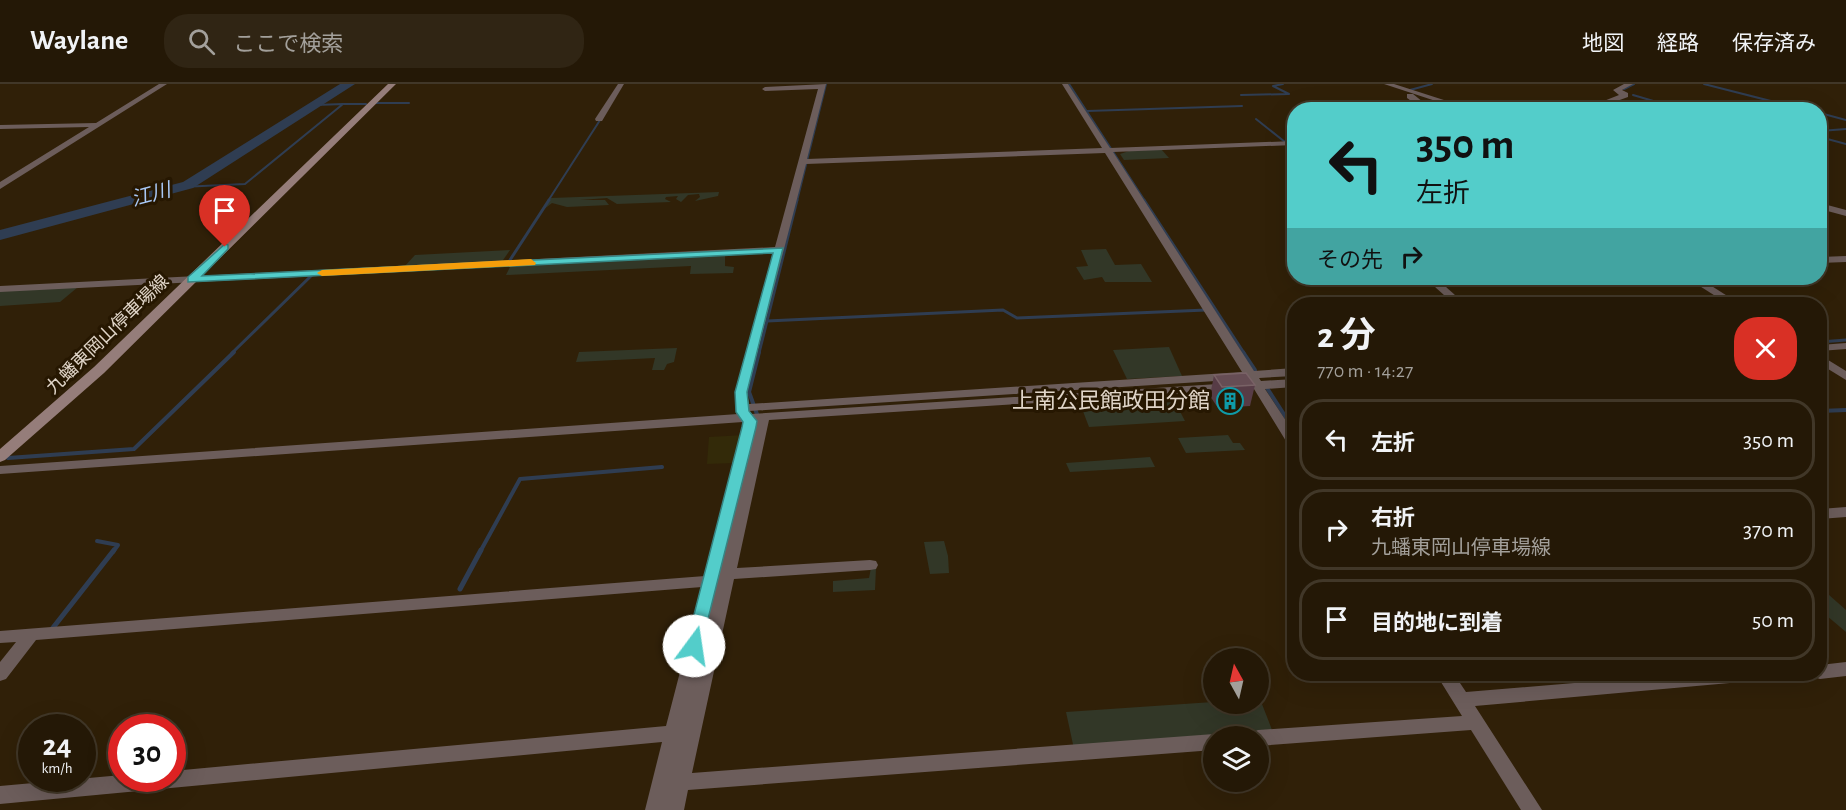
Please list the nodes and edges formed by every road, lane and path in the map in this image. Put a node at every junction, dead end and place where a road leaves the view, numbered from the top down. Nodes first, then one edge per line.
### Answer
1 (164, 84) edge
2 (392, 84) edge
3 (621, 84) edge
4 (1065, 84) edge
5 (1630, 84) edge
6 (822, 85) edge
7 (1391, 85) edge
8 (765, 88) dead end
9 (1418, 102) edge
10 (1446, 102) edge
11 (1606, 102) edge
12 (598, 119) dead end
13 (96, 125) junction
14 (0, 127) edge
15 (1283, 144) junction
16 (1287, 144) edge
17 (1287, 148) edge
18 (1111, 150) junction
19 (805, 162) junction
20 (0, 186) edge
21 (1827, 208) edge
22 (1846, 213) edge
23 (779, 250) junction
24 (1846, 259) edge
25 (1827, 260) edge
26 (192, 279) junction
27 (1438, 285) edge
28 (1704, 285) edge
29 (0, 289) edge
30 (1452, 297) edge
31 (1723, 297) edge
32 (1846, 346) edge
33 (1827, 347) edge
34 (1827, 363) edge
35 (1287, 373) edge
36 (1846, 376) edge
37 (1253, 379) junction
38 (1287, 382) edge
39 (759, 411) junction
40 (1287, 432) edge
41 (0, 457) edge
42 (0, 470) edge
43 (1846, 512) edge
44 (1827, 513) edge
45 (870, 565) dead end
46 (718, 576) junction
47 (0, 637) edge
48 (29, 638) junction
49 (1846, 669) edge
50 (1827, 671) edge
51 (0, 674) edge
52 (1451, 681) edge
53 (1675, 681) edge
54 (1467, 700) junction
55 (1476, 722) junction
56 (673, 734) junction
57 (1269, 737) edge
58 (1203, 743) edge
59 (670, 783) junction
60 (0, 795) edge
61 (655, 810) edge
62 (674, 810) edge
63 (1532, 810) edge

1 - 13 street
2 - 26 main road, 九蟠東岡山停車場線
3 - 12 street
4 - 18 street
5 - 11 street
6 - 8 street
6 - 19 street
7 - 9 street
7 - 10 street
13 - 14 street
13 - 20 street
15 - 16 street
15 - 17 street
15 - 18 street
18 - 19 street
18 - 37 street
19 - 23 street
21 - 22 street
23 - 26 street
23 - 39 street
24 - 25 street
26 - 29 street
26 - 41 main road, 九蟠東岡山停車場線
27 - 30 street
28 - 31 street
32 - 33 street
34 - 36 street
35 - 37 street
37 - 38 street
37 - 39 street
37 - 40 street
39 - 42 street
39 - 46 street
43 - 44 street
45 - 46 street
46 - 48 street
46 - 56 street
46 - 59 street
47 - 48 street
48 - 51 street
49 - 50 street
52 - 54 street
53 - 54 street
54 - 55 street
55 - 57 street
55 - 63 street
56 - 59 street
56 - 60 street
58 - 59 street
59 - 61 street
59 - 62 street

